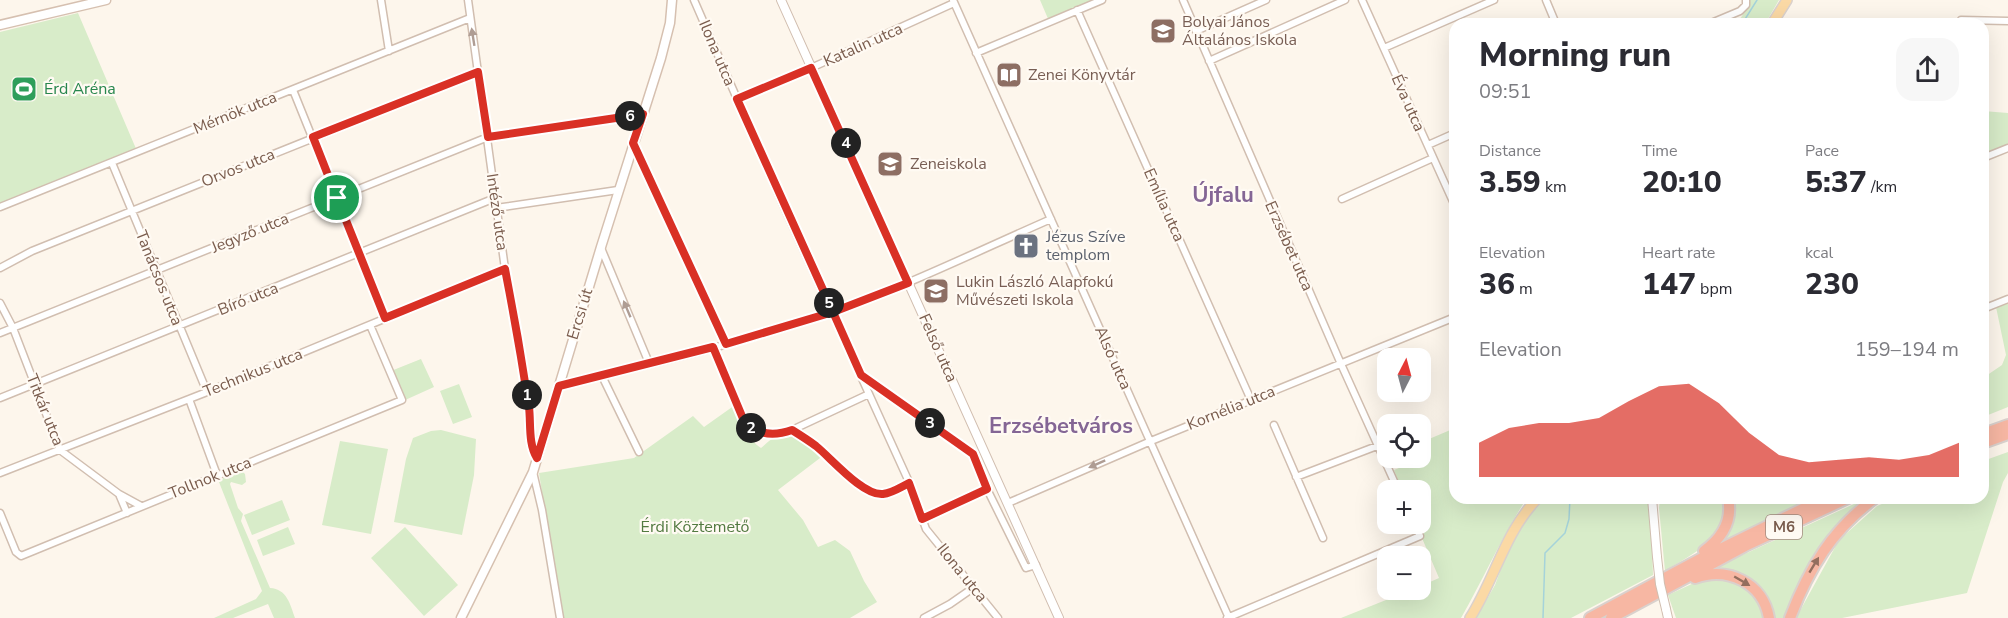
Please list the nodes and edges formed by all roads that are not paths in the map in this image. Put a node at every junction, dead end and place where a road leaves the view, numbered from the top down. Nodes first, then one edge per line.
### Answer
1 (106, 0) edge
2 (381, 0) edge
3 (468, 0) edge
4 (672, 0) edge
5 (694, 0) edge
6 (781, 0) edge
7 (1102, 0) edge
8 (1183, 0) edge
9 (1266, 0) edge
10 (1345, 0) edge
11 (1362, 0) edge
12 (1494, 0) edge
13 (1545, 0) edge
14 (1746, 0) edge
15 (1787, 0) edge
16 (954, 1) edge
17 (1077, 10) junction
18 (470, 18) junction
19 (1453, 18) edge
20 (1553, 18) edge
21 (1723, 18) edge
22 (1776, 18) edge
23 (1449, 20) edge
24 (1989, 21) edge
25 (2008, 21) edge
26 (0, 25) edge
27 (1196, 31) junction
28 (1384, 48) junction
29 (389, 51) junction
30 (976, 53) junction
31 (1209, 61) junction
32 (811, 68) junction
33 (478, 72) junction
34 (293, 90) junction
35 (737, 99) junction
36 (643, 114) junction
37 (1449, 136) edge
38 (313, 137) junction
39 (488, 137) junction
40 (633, 143) junction
41 (1428, 145) junction
42 (2008, 148) edge
43 (1989, 156) edge
44 (1433, 159) junction
45 (112, 163) junction
46 (618, 190) junction
47 (1449, 193) edge
48 (337, 198) junction
49 (495, 198) junction
50 (1342, 199) dead end
51 (0, 207) edge
52 (496, 208) junction
53 (132, 211) junction
54 (1051, 219) junction
55 (601, 247) junction
56 (360, 254) junction
57 (0, 268) edge
58 (505, 269) junction
59 (157, 271) junction
60 (908, 283) junction
61 (2008, 299) edge
62 (0, 303) edge
63 (1989, 307) edge
64 (833, 312) junction
65 (385, 318) junction
66 (1449, 319) edge
67 (370, 325) junction
68 (179, 326) junction
69 (13, 328) junction
70 (0, 333) edge
71 (726, 344) junction
72 (713, 347) junction
73 (649, 363) junction
74 (1341, 364) junction
75 (861, 375) junction
76 (602, 376) junction
77 (34, 384) junction
78 (559, 386) junction
79 (207, 392) junction
80 (869, 394) junction
81 (0, 398) edge
82 (189, 399) junction
83 (1251, 400) junction
84 (1274, 425) dead end
85 (2008, 425) edge
86 (792, 430) junction
87 (1989, 432) edge
88 (2008, 434) edge
89 (1151, 441) junction
90 (1989, 441) edge
91 (1377, 446) joint
92 (60, 450) junction
93 (639, 452) dead end
94 (537, 458) junction
95 (533, 472) junction
96 (0, 473) edge
97 (217, 475) junction
98 (1296, 477) junction
99 (909, 483) junction
100 (987, 489) junction
101 (119, 494) junction
102 (1008, 504) junction
103 (1533, 504) edge
104 (1654, 504) edge
105 (1728, 504) edge
106 (1813, 504) edge
107 (1835, 504) edge
108 (1868, 504) edge
109 (141, 506) junction
110 (0, 513) edge
111 (127, 513) junction
112 (922, 519) junction
113 (1419, 534) edge
114 (1323, 538) dead end
115 (1036, 565) junction
116 (1667, 582) junction
117 (973, 588) junction
118 (461, 618) edge
119 (560, 618) edge
120 (924, 618) edge
121 (998, 618) edge
122 (1059, 618) edge
123 (1228, 618) edge
124 (1470, 618) edge
125 (1590, 618) edge
126 (1611, 618) edge
127 (1668, 618) edge
128 (1769, 618) edge
129 (1790, 618) edge

1 - 26 main road
2 - 29 street
3 - 18 street, Intéző utca
4 - 36 main road, Ercsi út
5 - 35 street, Ilona utca
6 - 32 street, Felső utca
7 - 17 street
8 - 27 street, Erzsébet utca
9 - 27 street
10 - 31 street
11 - 28 street, Éva utca
12 - 19 street
13 - 20 street
14 - 21 street
15 - 22 main road
16 - 30 street, Alsó utca
16 - 32 street, Katalin utca
17 - 30 street
17 - 83 street, Emília utca
18 - 29 street, Mérnök utca
33 -> 18 street, Intéző utca
23 - 28 street
24 - 25 street
27 - 31 street, Erzsébet utca
28 - 41 street, Éva utca
29 - 34 street, Mérnök utca
30 - 54 street, Alsó utca
31 - 74 street, Erzsébet utca
32 - 35 street, Katalin utca
32 - 60 street, Felső utca
33 - 38 street, Orvos utca
33 - 39 street, Intéző utca
34 - 38 street
34 - 45 street, Mérnök utca
35 - 64 street, Ilona utca
36 - 39 street, Jegyző utca
36 - 40 main road, Ercsi út
37 - 41 street
38 - 48 street
38 - 53 street, Orvos utca
39 - 48 street, Jegyző utca
39 - 49 street, Intéző utca
40 - 46 main road, Ercsi út
40 - 71 street
41 - 44 street, Éva utca
42 - 43 street
44 - 47 street, Éva utca
44 - 50 street
45 - 51 street, Mérnök utca
45 - 53 street, Tanácsos utca
46 - 52 street
46 - 55 main road, Ercsi út
48 - 56 street
48 - 59 street, Jegyző utca
49 - 52 street, Intéző utca
49 - 56 street, Bíró utca
52 - 58 street, Intéző utca
53 - 57 street, Orvos utca
53 - 59 street, Tanácsos utca
54 - 60 street
54 - 89 street, Alsó utca
73 -> 55 street
55 - 78 main road, Ercsi út
56 - 65 street
56 - 68 street, Bíró utca
58 - 65 street, Technikus utca
58 - 94 street, Intéző utca
59 - 68 street, Tanácsos utca
59 - 69 street, Jegyző utca
60 - 64 street
60 - 102 street, Felső utca
61 - 63 street
62 - 69 street, Titkár utca
64 - 71 street
64 - 75 street, Ilona utca
65 - 67 street, Technikus utca
66 - 74 street, Kornélia utca
67 - 79 street, Technikus utca
67 - 97 street, Tollnok utca
68 - 77 street, Bíró utca
68 - 79 street, Tanácsos utca
69 - 70 street, Jegyző utca
69 - 77 street, Titkár utca
71 - 72 street
72 - 73 street
72 - 86 street
73 - 76 street
74 - 83 street, Kornélia utca
74 - 91 street, Erzsébet utca
75 - 80 street, Ilona utca
75 - 100 street, Felső utca
76 - 78 street
76 - 93 street
77 - 81 street, Bíró utca
77 - 92 street, Titkár utca
78 - 94 main road, Ercsi út
79 - 82 street, Technikus utca
80 - 86 street
80 - 99 street, Ilona utca
82 - 92 street, Technikus utca
82 - 97 street
83 - 89 street, Kornélia utca
84 - 98 street
85 - 87 highway
86 - 99 street
88 - 90 highway
89 -> 102 street, Kornélia utca
89 - 123 street, Alsó utca
91 - 98 street
92 - 96 street, Technikus utca
92 - 101 street, Titkár utca
94 - 95 main road, Ercsi út
95 - 118 main road, Ercsi út
95 - 119 street
97 - 109 street, Tollnok utca
98 - 114 street
99 - 112 street, Ilona utca
100 - 112 street
100 - 115 street, Felső utca
101 - 109 street, Titkár utca
101 - 111 street
102 - 115 street, Felső utca
103 - 124 main road
104 - 127 street, bridge
105 - 116 highway
106 - 116 highway, M6
107 - 116 highway, M6
129 -> 108 highway
109 - 111 street, Tollnok utca
110 - 111 street, Tollnok utca
112 - 117 street, Ilona utca
113 - 123 street
115 - 122 street, Felső utca
116 - 125 highway, M6
116 - 126 highway, M6
116 -> 128 highway
117 - 120 street
117 - 121 street, Ilona utca

